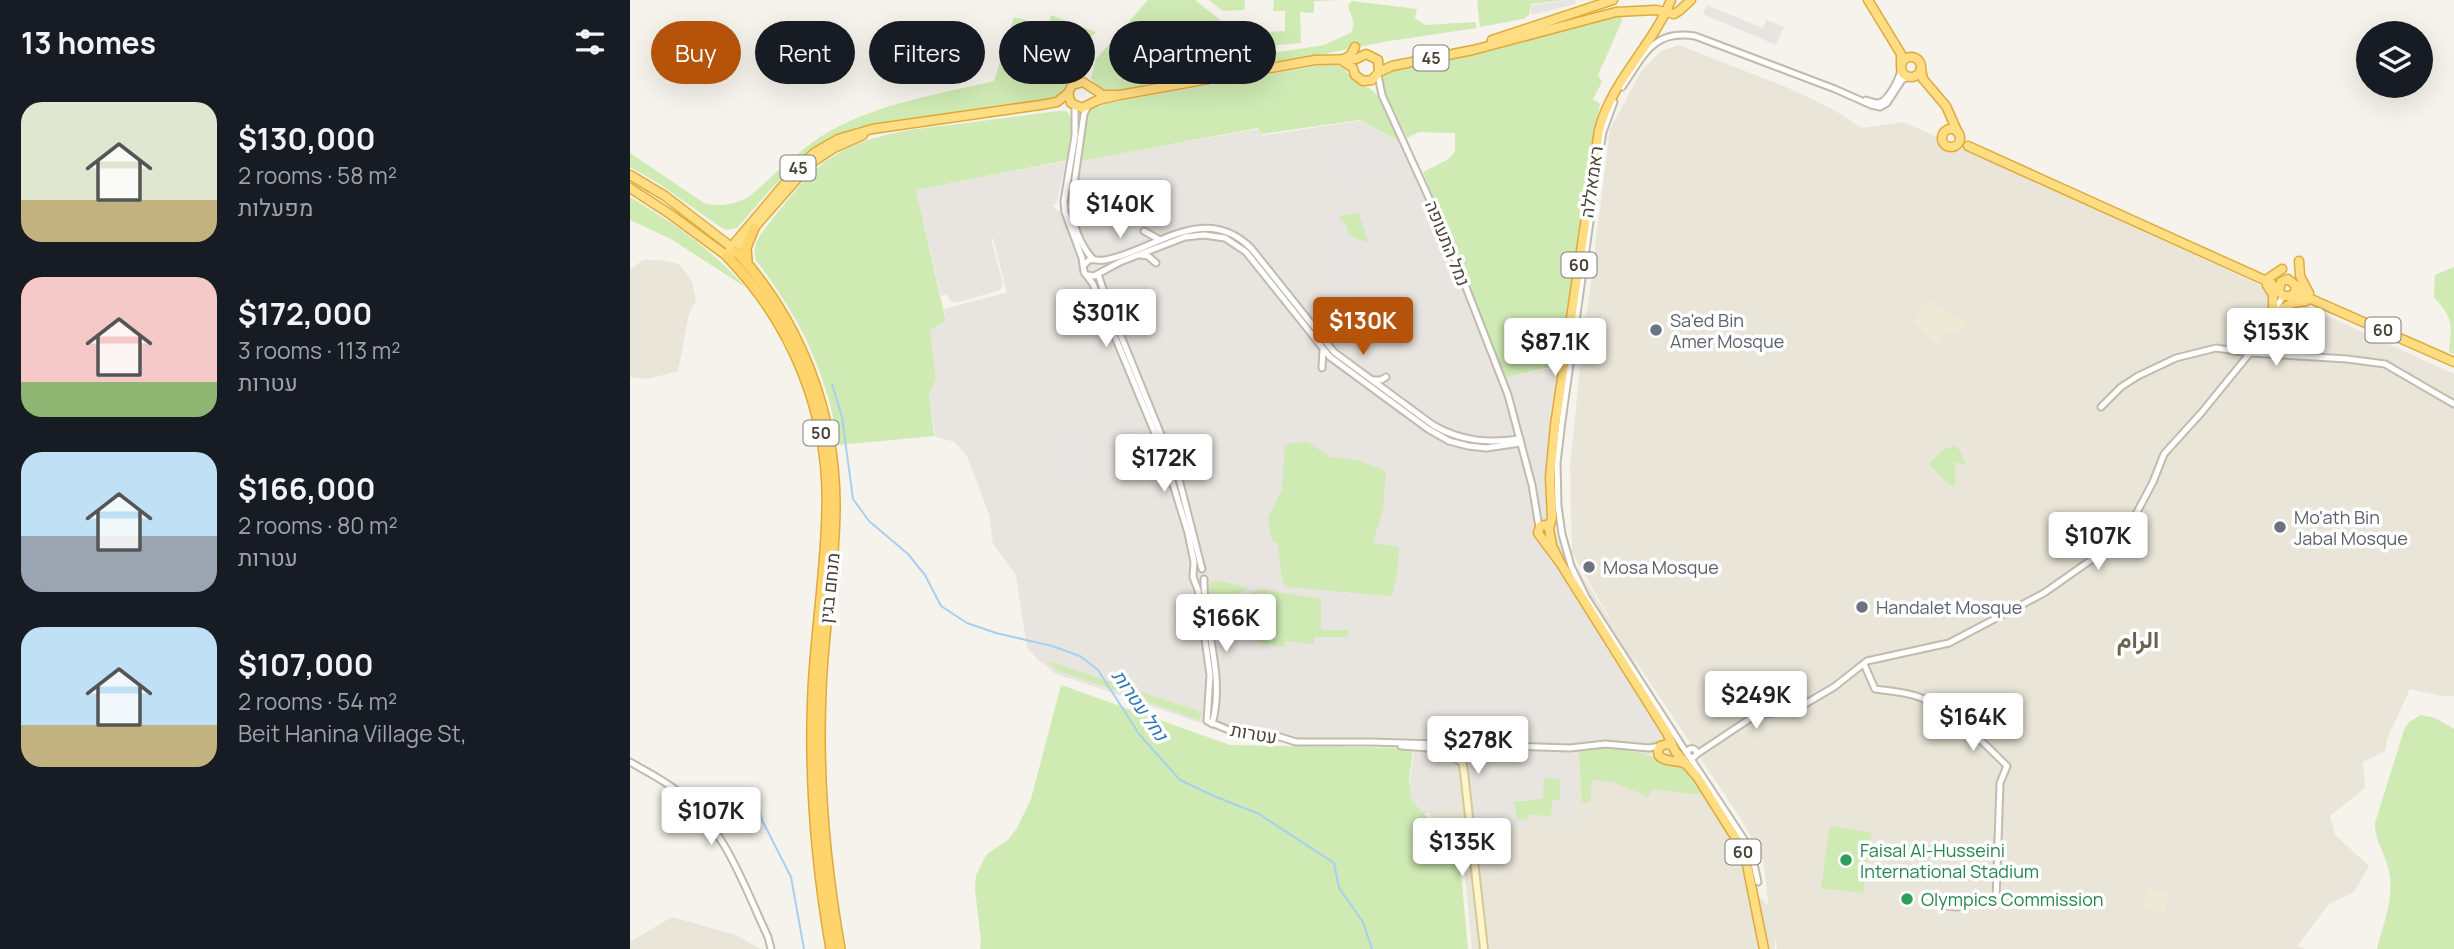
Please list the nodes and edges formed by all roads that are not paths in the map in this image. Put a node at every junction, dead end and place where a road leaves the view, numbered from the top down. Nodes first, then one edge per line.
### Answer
1 (1613, 0) edge
2 (1671, 0) edge
3 (1693, 0) edge
4 (1870, 0) edge
5 (1651, 10) junction
6 (1666, 13) junction
7 (1659, 24) junction
8 (1652, 35) junction
9 (1483, 45) junction
10 (1355, 47) dead end
11 (1909, 57) junction
12 (1341, 60) junction
13 (1378, 61) junction
14 (1354, 64) junction
15 (1901, 67) junction
16 (1921, 69) junction
17 (1379, 73) junction
18 (1911, 77) junction
19 (1365, 81) junction
20 (1093, 89) junction
21 (1068, 93) junction
22 (1120, 95) junction
23 (1382, 95) junction
24 (1890, 95) junction
25 (1090, 104) junction
26 (1040, 105) junction
27 (1074, 106) junction
28 (1948, 130) junction
29 (1958, 139) junction
30 (630, 175) edge
31 (1074, 179) junction
32 (630, 188) edge
33 (1086, 193) dead end
34 (753, 225) junction
35 (710, 229) junction
36 (1144, 231) dead end
37 (1161, 243) junction
38 (734, 248) junction
39 (1138, 255) junction
40 (727, 256) junction
41 (1095, 260) junction
42 (2300, 261) dead end
43 (1084, 265) junction
44 (752, 267) junction
45 (2282, 269) dead end
46 (1099, 273) junction
47 (1087, 275) junction
48 (2263, 278) junction
49 (2285, 280) junction
50 (2295, 284) junction
51 (2284, 294) junction
52 (2311, 299) junction
53 (2322, 304) junction
54 (2273, 315) junction
55 (1323, 350) junction
56 (2250, 353) junction
57 (2454, 362) edge
58 (1322, 368) dead end
59 (1386, 377) dead end
60 (1372, 379) junction
61 (1379, 389) junction
62 (2454, 404) edge
63 (2101, 407) dead end
64 (1521, 441) junction
65 (1552, 510) junction
66 (1544, 529) junction
67 (1561, 564) junction
68 (1202, 569) junction
69 (1194, 571) junction
70 (1205, 579) junction
71 (1196, 581) junction
72 (820, 635) junction
73 (1864, 664) junction
74 (817, 693) junction
75 (1212, 724) junction
76 (1663, 727) junction
77 (1371, 742) junction
78 (1626, 745) junction
79 (1661, 745) junction
80 (1496, 746) junction
81 (1459, 748) junction
82 (1673, 748) junction
83 (1445, 750) junction
84 (1470, 750) junction
85 (1693, 753) junction
86 (1665, 759) junction
87 (630, 762) edge
88 (1461, 762) junction
89 (1691, 768) junction
90 (1758, 882) dead end
91 (1947, 906) dead end
92 (771, 949) edge
93 (831, 949) edge
94 (840, 949) edge
95 (1484, 949) edge
96 (1764, 949) edge

1 - 9 highway
2 - 6 highway, 60
3 - 6 highway, 60
3 - 8 highway, ראמאללה / 60
4 - 11 highway
4 - 15 highway
5 - 6 highway
5 - 7 highway
5 - 9 highway
6 - 7 highway, ראמאללה / 60
7 - 8 highway, ראמאללה / 60
8 - 65 highway, ראמאללה / 60
9 - 13 highway, 45
9 - 17 highway, 45
10 - 12 highway
11 - 15 highway
11 - 16 highway
12 - 14 highway
12 - 22 highway, 45
13 - 14 highway, 45
13 - 17 highway
14 - 19 highway
15 - 18 highway
15 - 24 street
16 - 18 highway
16 - 29 highway
17 - 19 highway, 45
17 - 23 street, נמל התעופה
18 - 24 street
18 - 28 highway
19 - 23 street, נמל התעופה
20 - 21 highway, 45
20 - 22 highway, 45
20 - 25 highway
21 - 26 highway, 45
21 - 27 highway
22 - 25 highway, 45
23 - 64 street, נמל התעופה
24 - 85 street
25 - 27 highway, 45
25 - 31 street
26 - 27 highway, 45
26 - 34 highway, 45
27 - 43 street
28 - 29 highway, 60
28 - 29 highway
29 - 48 highway, 60
30 - 35 highway
31 - 33 street
31 - 41 street
32 - 40 highway
34 - 35 highway
34 - 38 highway, 45
34 - 44 highway
35 - 38 highway
36 - 37 street
37 - 39 street
37 - 39 street
37 - 41 street
37 - 55 street
37 - 60 street
38 - 40 highway, 45
38 - 44 highway, מנחם בגין / 50
39 - 46 street
40 - 72 highway, מנחם בגין / 50
41 - 43 street
41 - 46 street
42 - 53 highway
43 - 47 street
44 - 72 highway, מנחם בגין / 50
45 - 48 highway
46 - 47 street
46 - 68 street
47 - 69 street
48 - 49 highway, 60
48 - 51 highway, 60
48 - 54 highway
49 - 50 highway, 60
49 - 51 highway
50 - 51 highway
50 - 52 highway, 60
51 - 52 highway, 60
51 - 54 street
52 - 53 highway, 60
53 - 54 highway
53 - 57 highway, 60
54 - 56 street
55 - 58 street
55 - 61 street
56 - 62 street
56 - 63 street
56 - 73 street
59 - 60 street
60 - 61 street
61 - 64 street
64 - 66 street, נמל התעופה
65 - 66 highway, ראמאללה / 60
65 - 67 highway, 60
66 - 67 highway, 60
67 - 76 highway, 60
68 - 69 street
68 - 70 street
69 - 71 street
70 - 71 street
70 - 75 street, עטרות
71 - 75 street, עטרות
72 - 74 highway, מנחם בגין / 50
73 - 85 street
73 - 91 street
74 - 93 highway, מנחם בגין / 50
74 - 94 highway, מנחם בגין / 50
75 - 77 street, עטרות
76 - 79 highway
76 - 82 highway, 60
77 - 81 street
77 - 83 street
78 - 79 street
78 - 80 street
78 - 86 street
79 - 82 highway
79 - 86 highway
80 - 81 street
80 - 84 street
81 - 83 street
81 - 84 street
81 - 88 main road
82 - 86 highway
82 - 89 highway, 60
83 - 88 street
84 - 88 street
85 - 90 street
86 - 89 highway
87 - 92 street
88 - 95 main road
89 - 96 highway, 60

